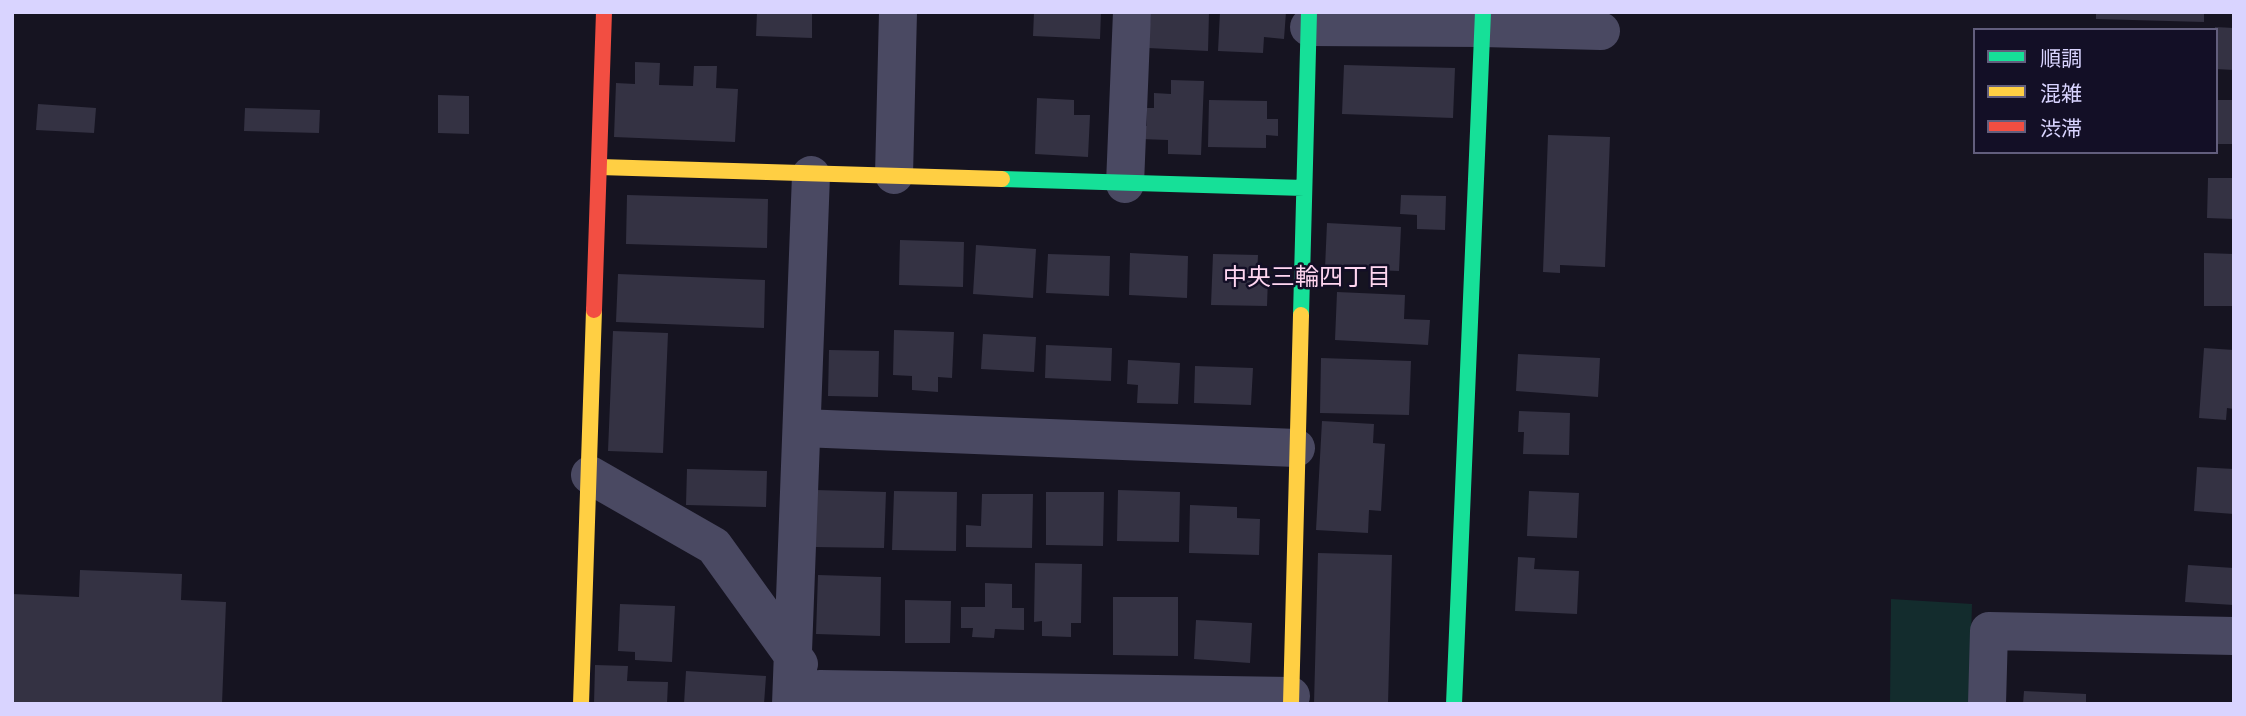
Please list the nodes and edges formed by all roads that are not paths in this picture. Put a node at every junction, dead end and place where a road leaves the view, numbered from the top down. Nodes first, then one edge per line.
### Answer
1 (604, 12) edge
2 (898, 12) edge
3 (1132, 12) edge
4 (1309, 19) edge
5 (1483, 20) edge
6 (1601, 31) dead end
7 (600, 167) junction
8 (811, 175) junction
9 (894, 175) junction
10 (1125, 184) junction
11 (1304, 188) junction
12 (802, 428) junction
13 (1296, 448) junction
14 (590, 475) junction
15 (2234, 636) edge
16 (793, 657) junction
17 (816, 699) edge
18 (1291, 700) edge
19 (581, 704) edge
20 (1454, 704) edge
21 (1987, 704) edge

1 - 7 street
2 - 9 street
3 - 10 street
4 - 5 street
4 - 11 street
5 - 6 street
5 - 20 street
7 - 8 street
7 - 14 street
8 - 9 street
8 - 12 street
9 - 10 street
10 - 11 street
11 - 13 street
12 - 13 street
12 - 16 street
13 - 18 street
14 - 16 street
14 - 19 street
15 - 21 street
16 - 17 street
17 - 18 street

